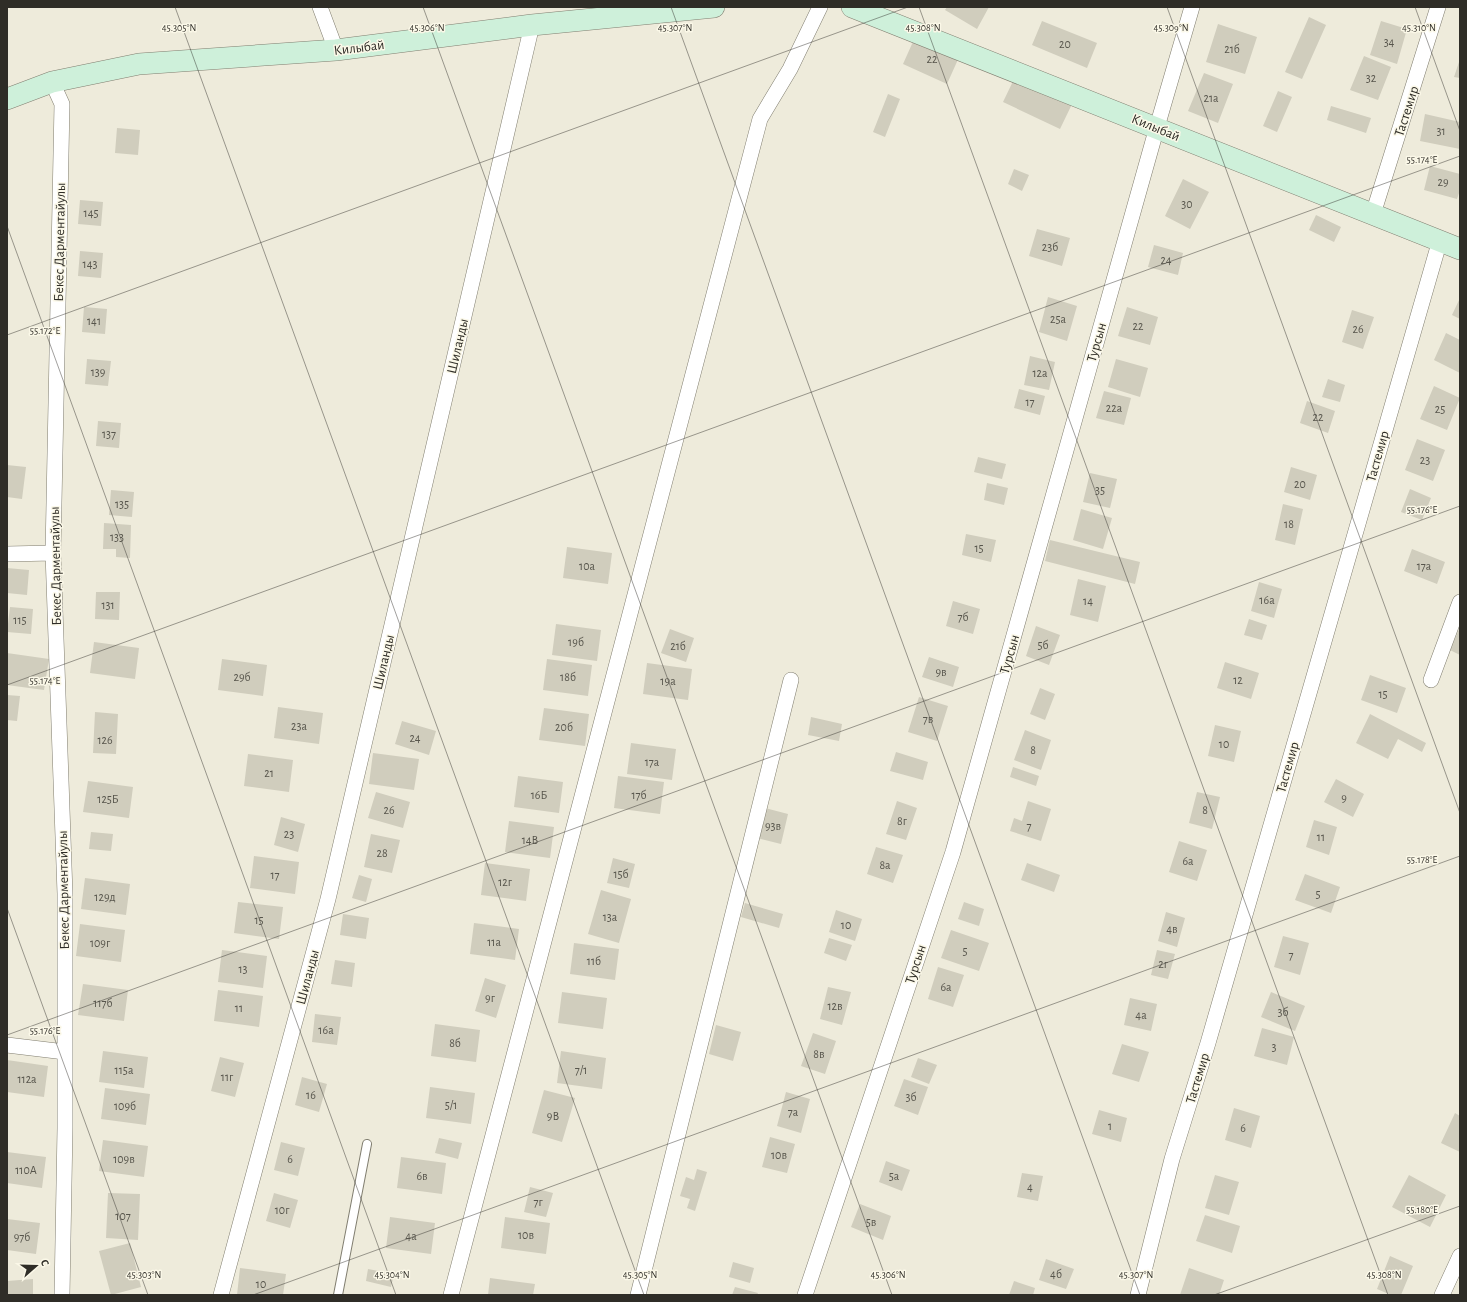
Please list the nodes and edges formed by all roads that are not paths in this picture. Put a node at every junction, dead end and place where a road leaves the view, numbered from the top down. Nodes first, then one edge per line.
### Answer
1 (320, 7) edge
2 (714, 7) edge
3 (820, 7) edge
4 (852, 7) edge
5 (1192, 7) edge
6 (1438, 7) edge
7 (532, 25) junction
8 (336, 50) junction
9 (52, 82) junction
10 (7, 99) edge
11 (1157, 127) junction
12 (1373, 214) junction
13 (1440, 240) junction
14 (1460, 248) edge
15 (53, 553) junction
16 (7, 554) edge
17 (1460, 602) edge
18 (791, 680) dead end
19 (1431, 680) dead end
20 (7, 1045) edge
21 (65, 1052) junction
22 (367, 1144) dead end
23 (1460, 1256) edge
24 (62, 1295) edge
25 (221, 1295) edge
26 (338, 1295) edge
27 (451, 1295) edge
28 (638, 1295) edge
29 (805, 1295) edge
30 (1138, 1295) edge
31 (1442, 1295) edge

1 - 8 street
2 - 7 street, Килыбай
3 - 27 street
4 - 11 street, Килыбай
5 - 11 street, Турсын
6 - 12 street, Тастемир
7 - 8 street, Килыбай
7 - 25 street, Шиланды
8 - 9 street, Килыбай
9 - 10 street, Килыбай
9 - 15 street, Бекес Дарментайулы
11 - 12 street, Килыбай
11 - 29 street, Турсын
12 - 13 street, Килыбай
13 - 14 street, Килыбай
13 - 30 street, Тастемир
15 - 16 street
15 - 21 street, Бекес Дарментайулы
17 - 19 street
18 - 28 street
20 - 21 street
21 - 24 street, Бекес Дарментайулы
22 - 26 lane
23 - 31 street

